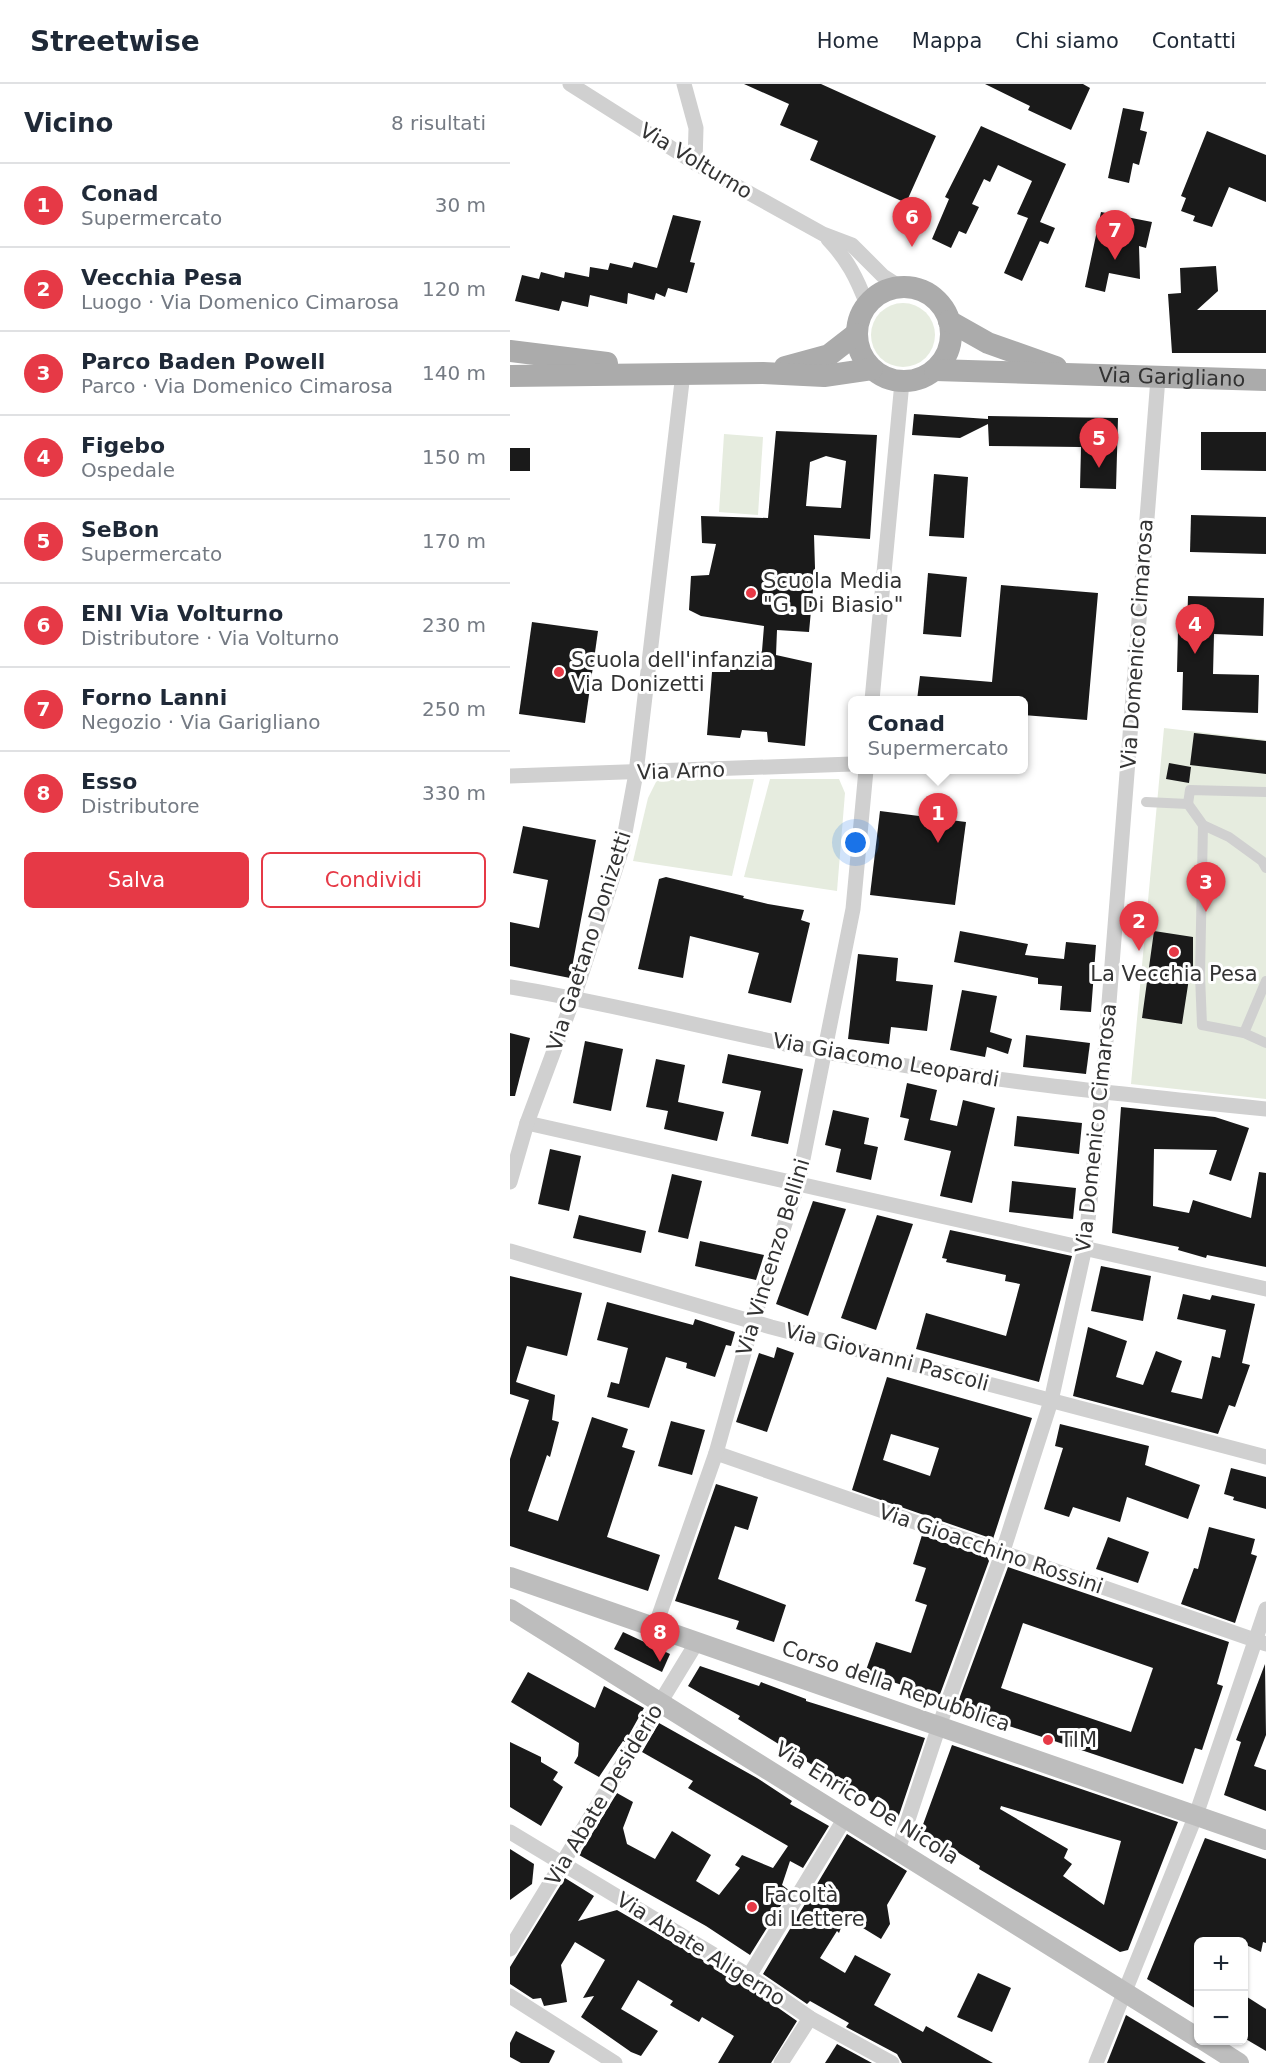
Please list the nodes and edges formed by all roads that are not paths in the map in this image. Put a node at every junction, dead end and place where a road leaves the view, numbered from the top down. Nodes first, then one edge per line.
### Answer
1 (570, 84) edge
2 (684, 84) edge
3 (695, 163) junction
4 (823, 234) junction
5 (900, 287) junction
6 (867, 305) junction
7 (949, 321) junction
8 (856, 334) junction
9 (510, 351) edge
10 (872, 369) junction
11 (935, 370) junction
12 (764, 373) junction
13 (683, 374) junction
14 (1078, 374) junction
15 (510, 376) edge
16 (1158, 378) junction
17 (1266, 380) edge
18 (902, 382) junction
19 (873, 696) edge
20 (848, 764) edge
21 (636, 773) junction
22 (866, 774) edge
23 (510, 776) edge
24 (1266, 792) edge
25 (1146, 802) dead end
26 (1188, 804) junction
27 (1203, 825) junction
28 (1266, 868) edge
29 (1266, 981) edge
30 (510, 987) edge
31 (574, 997) junction
32 (1244, 1033) junction
33 (1266, 1043) edge
34 (824, 1052) junction
35 (1102, 1092) junction
36 (1266, 1109) edge
37 (527, 1123) junction
38 (510, 1182) edge
39 (798, 1184) junction
40 (1085, 1247) junction
41 (510, 1251) edge
42 (1266, 1289) edge
43 (753, 1322) junction
44 (1051, 1401) junction
45 (716, 1453) junction
46 (1266, 1457) edge
47 (1002, 1554) junction
48 (510, 1578) edge
49 (510, 1609) edge
50 (1266, 1609) edge
51 (655, 1628) junction
52 (697, 1642) junction
53 (1261, 1642) edge
54 (660, 1702) junction
55 (939, 1726) junction
56 (1196, 1815) junction
57 (845, 1818) junction
58 (510, 1832) edge
59 (1266, 1839) edge
60 (898, 1850) junction
61 (562, 1864) junction
62 (510, 1949) edge
63 (749, 1976) junction
64 (1125, 1992) junction
65 (510, 1996) edge
66 (810, 2018) junction
67 (1194, 2035) edge
68 (1211, 2045) edge
69 (615, 2063) edge
70 (781, 2063) edge
71 (892, 2063) edge
72 (1096, 2063) edge
73 (1239, 2063) edge

1 - 3 street, Via Volturno
2 - 3 street
3 - 4 street, Via Volturno
4 - 5 street, Via Volturno
4 - 6 street, Via Volturno
5 - 6 main road
5 - 7 main road, Via Garigliano
6 - 8 main road
7 - 11 main road
7 - 14 main road, Via Garigliano
8 - 10 main road
8 - 12 main road
9 - 13 main road
10 - 12 main road
10 - 18 main road
11 - 14 main road, Via Garigliano
11 - 18 main road, Via Garigliano
12 - 13 main road
13 - 15 main road
13 - 21 street, Via Gaetano Donizetti
14 - 16 main road, Via Garigliano
16 - 17 main road, Via Garigliano
16 - 35 street, Via Domenico Cimarosa
18 - 19 street
20 - 21 street, Via Arno
21 - 23 street, Via Arno
21 - 31 street, Via Gaetano Donizetti
22 - 34 street, Via Vincenzo Bellini
24 - 26 street
25 - 26 street
26 - 27 street
27 - 28 street
27 - 32 street
29 - 32 street
30 - 31 street, Via Giacomo Leopardi
31 - 34 street, Via Giacomo Leopardi
31 - 37 street, Via Gaetano Donizetti
32 - 33 street
34 - 35 street, Via Giacomo Leopardi
34 - 39 street, Via Vincenzo Bellini
35 - 36 street, Via Giacomo Leopardi
35 - 40 street, Via Domenico Cimarosa
37 - 38 street, Via Gaetano Donizetti
37 - 39 street
39 - 40 street
39 - 43 street, Via Vincenzo Bellini
40 - 42 street
40 - 44 street, Via Domenico Cimarosa
41 - 43 street, Via Giovanni Pascoli
43 - 44 street, Via Giovanni Pascoli
43 - 45 street, Via Vincenzo Bellini
44 - 46 street, Via Giovanni Pascoli
44 - 47 street, Via Domenico Cimarosa
45 - 47 street, Via Gioacchino Rossini
45 - 51 street, Via Vincenzo Bellini
47 - 53 street, Via Gioacchino Rossini
47 - 55 street, Via Domenico Cimarosa
48 - 51 main road, Corso della Repubblica
49 - 54 main road, Via Enrico De Nicola
50 - 53 street
51 - 52 main road, Corso della Repubblica
52 - 54 street, Via Abate Desiderio
52 - 55 main road, Corso della Repubblica
53 - 56 street
54 - 57 main road, Via Enrico De Nicola
54 - 61 street, Via Abate Desiderio
55 - 56 main road, Corso della Repubblica
55 - 60 street, Via Domenico Cimarosa
56 - 59 main road, Corso della Repubblica
56 - 64 street
57 - 60 main road, Via Enrico De Nicola
57 - 63 street
58 - 61 street, Via Abate Aligerno
60 - 64 main road, Via Enrico De Nicola
61 - 62 street, Via Abate Desiderio
61 - 63 street, Via Abate Aligerno
63 - 66 street, Via Abate Aligerno
64 - 67 main road, Via Enrico De Nicola
64 - 72 street
65 - 69 street
66 - 70 street
66 - 71 street, Via Abate Aligerno
68 - 73 main road

